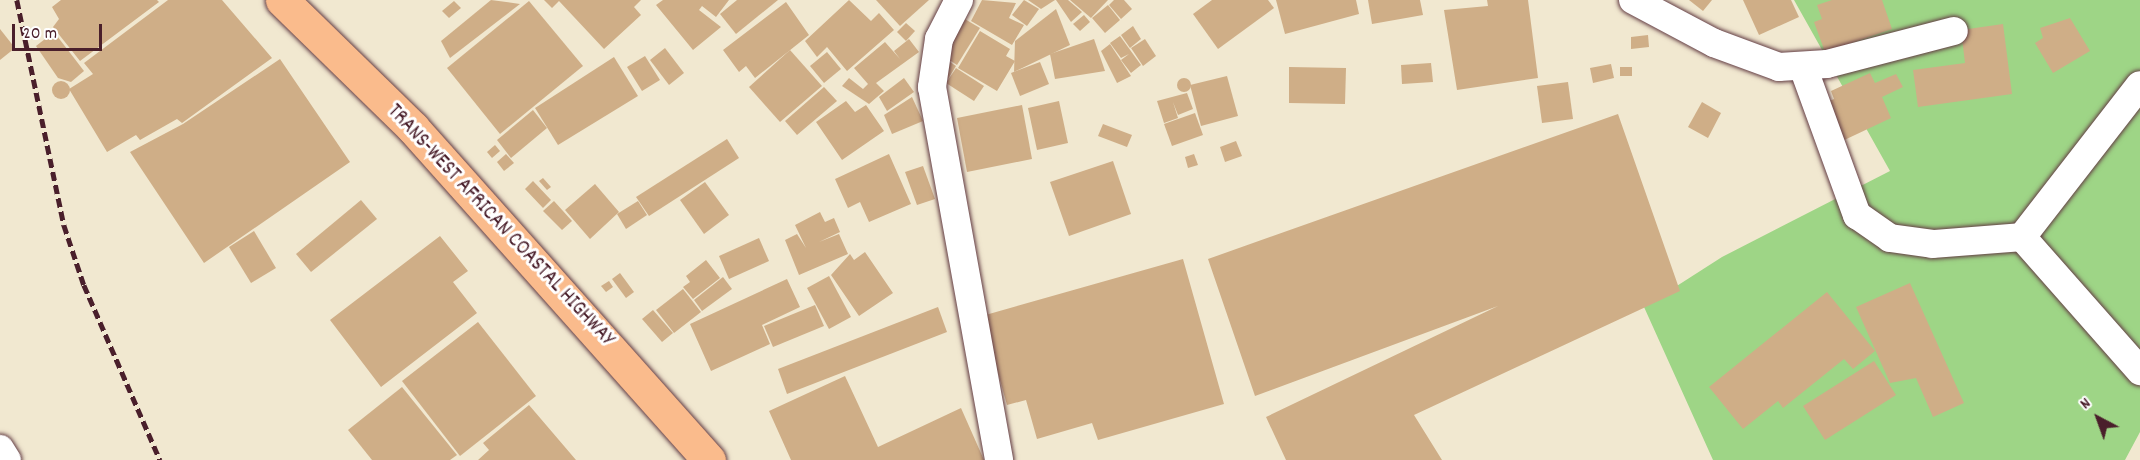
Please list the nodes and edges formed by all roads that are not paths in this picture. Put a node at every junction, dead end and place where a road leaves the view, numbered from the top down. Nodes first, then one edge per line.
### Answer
1 (282, 0) edge
2 (959, 0) edge
3 (1633, 0) edge
4 (1954, 31) dead end
5 (1803, 67) junction
6 (2140, 85) edge
7 (2022, 237) junction
8 (2140, 371) edge
9 (0, 449) edge
10 (7, 460) edge
11 (709, 460) edge
12 (999, 460) edge

1 - 11 highway, TRANS-WEST AFRICAN COASTAL HIGHWAY
2 - 12 street
3 - 5 street
4 - 5 street
5 - 7 street
6 - 7 street
7 - 8 street
9 - 10 street

